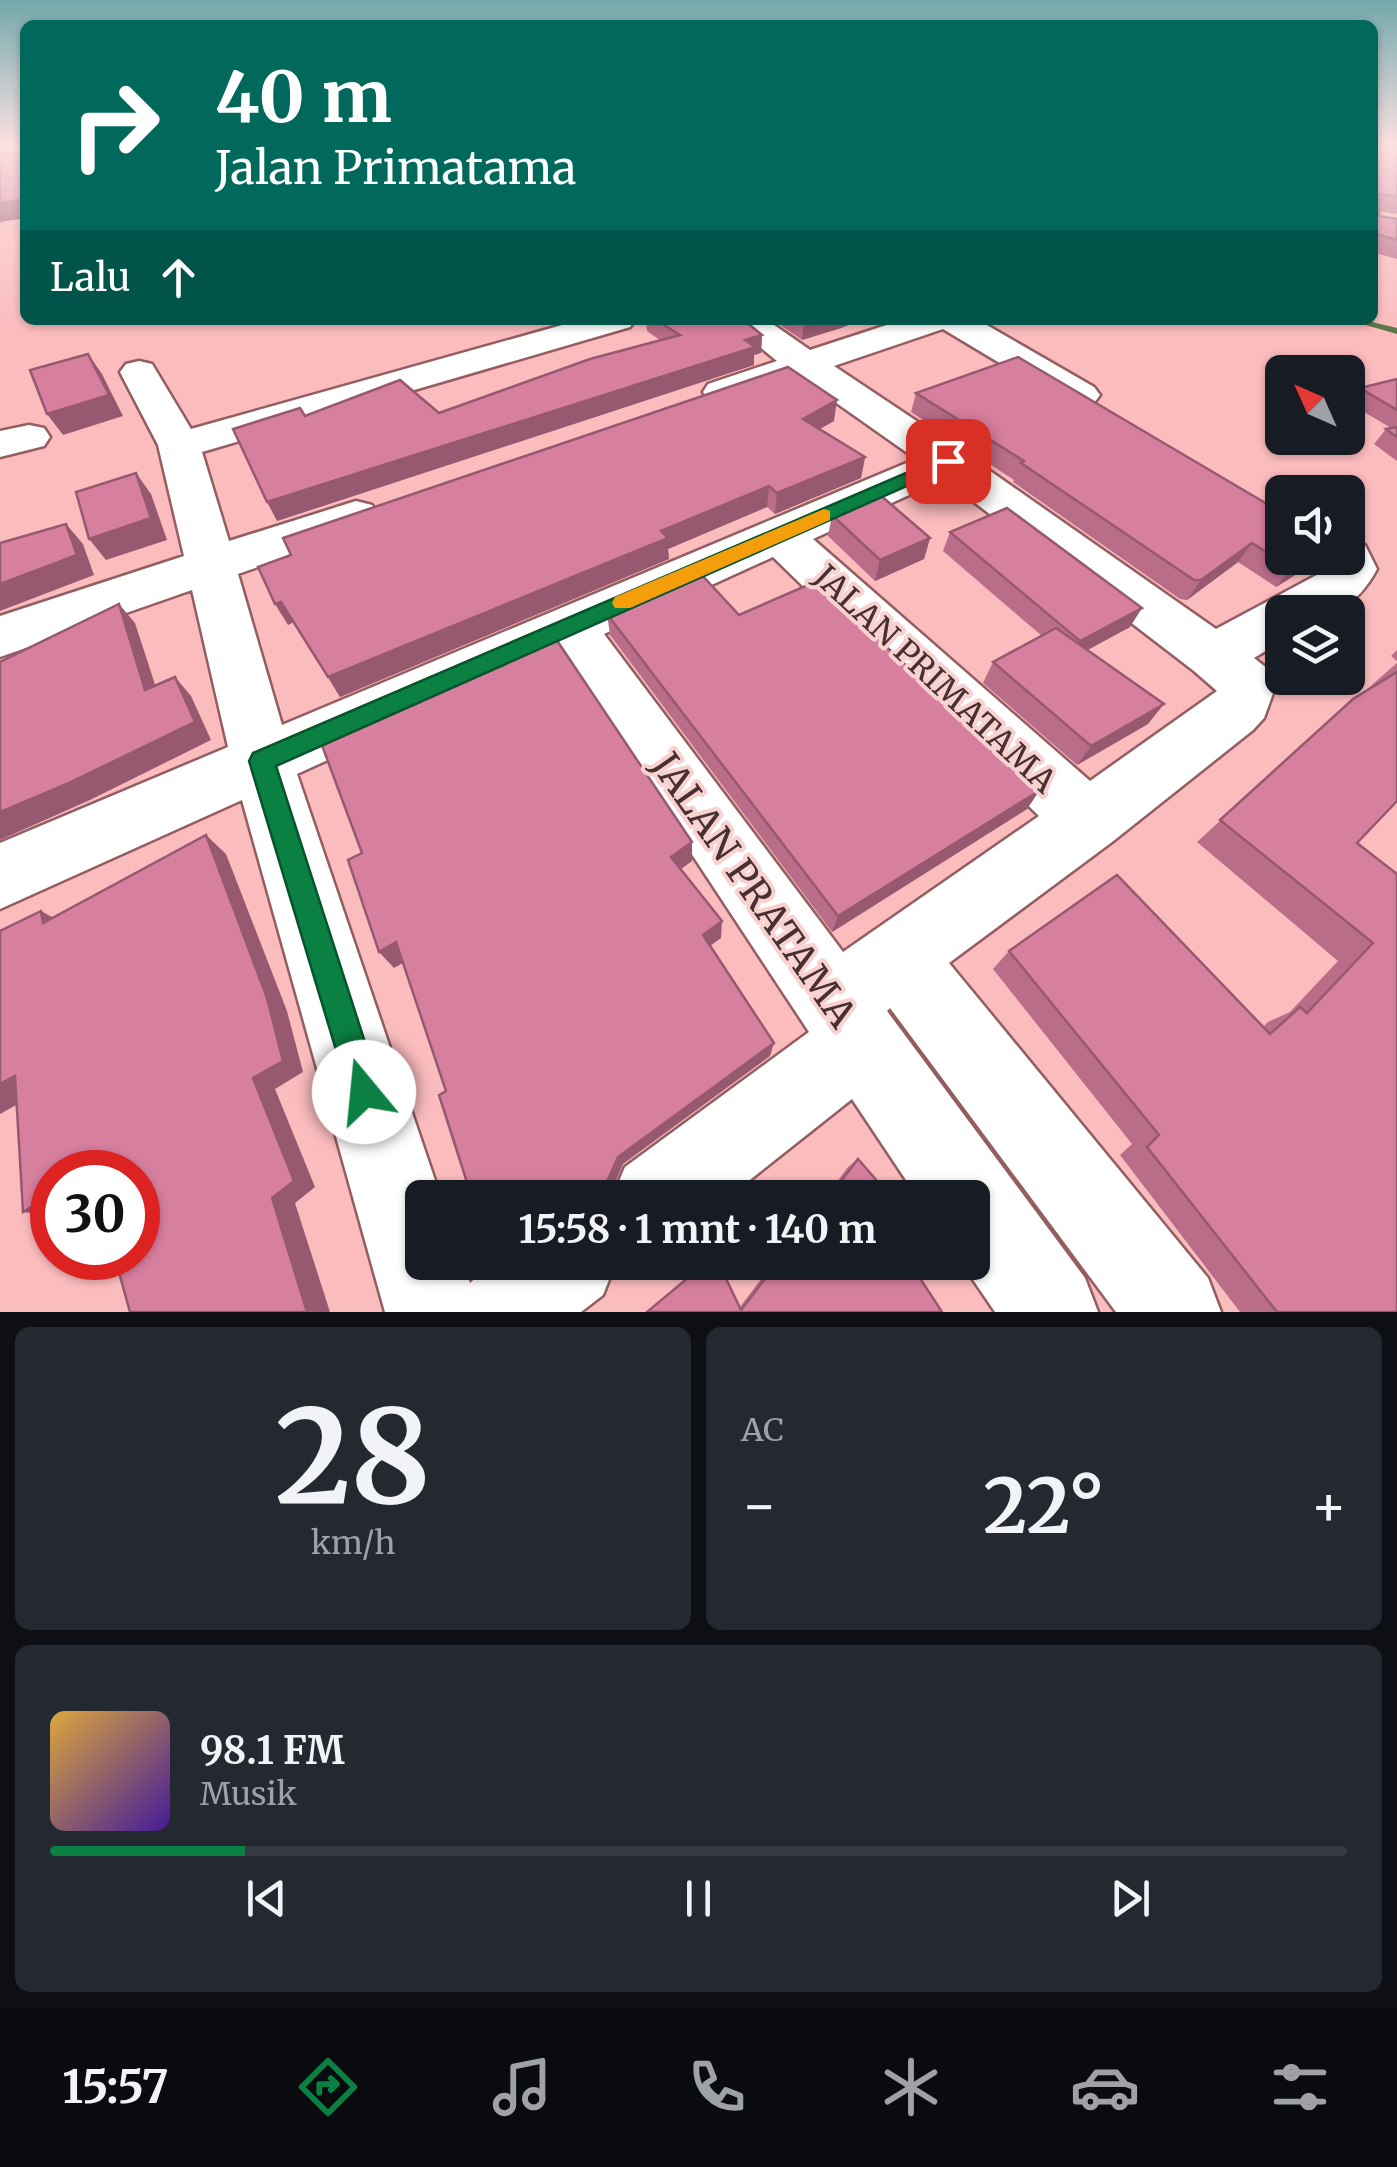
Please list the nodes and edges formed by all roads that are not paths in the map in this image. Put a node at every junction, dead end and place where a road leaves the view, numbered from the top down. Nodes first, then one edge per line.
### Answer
1 (600, 325) edge
2 (751, 325) edge
3 (921, 325) edge
4 (961, 325) edge
5 (806, 364) junction
6 (139, 372) dead end
7 (676, 408) edge
8 (1118, 418) edge
9 (179, 445) junction
10 (948, 461) junction
11 (397, 502) edge
12 (779, 534) junction
13 (211, 565) junction
14 (1349, 575) edge
15 (1323, 595) edge
16 (569, 626) junction
17 (1265, 627) edge
18 (0, 637) edge
19 (1213, 656) junction
20 (262, 761) junction
21 (1089, 821) junction
22 (0, 876) edge
23 (864, 1001) junction
24 (675, 1180) edge
25 (961, 1180) edge
26 (990, 1226) edge
27 (547, 1280) edge
28 (432, 1312) edge
29 (505, 1312) edge
30 (1051, 1312) edge
31 (1174, 1312) edge

1 - 9 street
2 - 5 street
3 - 5 street
4 - 8 street
5 - 7 street
5 - 10 street
6 - 9 street
9 - 13 street
10 - 12 street
10 - 19 street
11 - 13 street
12 - 16 street
12 - 21 street, JALAN PRIMATAMA
13 - 18 street
13 - 20 street
14 - 15 street
16 - 20 street
16 - 23 street, JALAN PRATAMA
17 - 19 street
19 - 21 street
20 - 22 street
20 - 28 street
21 - 23 street, JALAN PRIMATAMA
23 - 24 street, JALAN PRATAMA
23 - 25 street
23 - 31 street, JALAN PRATAMA
26 - 30 street
27 - 29 street

